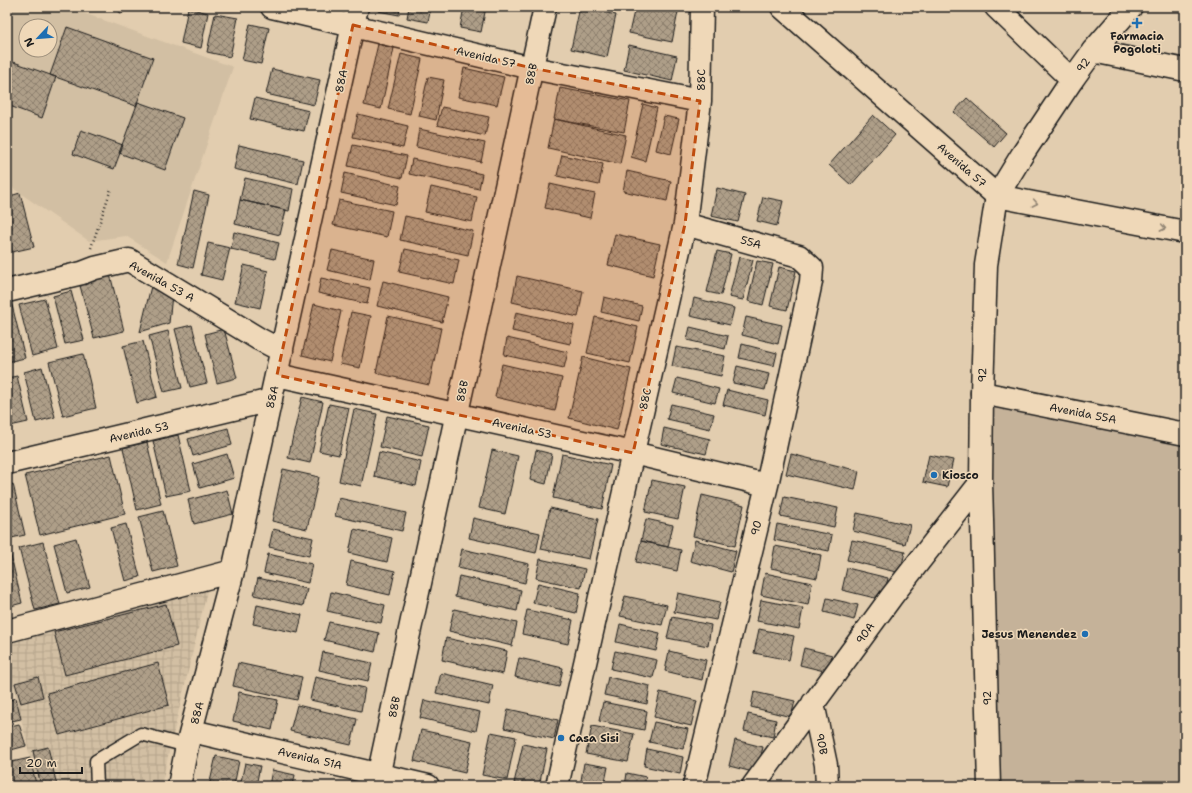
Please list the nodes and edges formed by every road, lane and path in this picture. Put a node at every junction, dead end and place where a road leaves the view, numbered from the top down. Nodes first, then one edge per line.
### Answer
1 (272, 7) edge
2 (545, 7) edge
3 (702, 7) edge
4 (782, 7) edge
5 (996, 7) edge
6 (1131, 7) edge
7 (355, 16) edge
8 (1093, 51) junction
9 (532, 68) junction
10 (1185, 70) edge
11 (1072, 80) junction
12 (700, 101) junction
13 (112, 189) dead end
14 (997, 196) junction
15 (685, 224) junction
16 (1185, 232) edge
17 (812, 268) joint
18 (82, 273) junction
19 (7, 290) edge
20 (282, 351) junction
21 (277, 375) junction
22 (982, 393) junction
23 (271, 400) junction
24 (457, 414) junction
25 (1185, 434) edge
26 (632, 453) junction
27 (7, 463) edge
28 (981, 482) junction
29 (767, 484) junction
30 (233, 570) junction
31 (7, 631) edge
32 (813, 703) junction
33 (190, 738) junction
34 (378, 780) edge
35 (97, 786) edge
36 (179, 786) edge
37 (428, 786) edge
38 (557, 786) edge
39 (694, 786) edge
40 (753, 786) edge
41 (827, 786) edge
42 (989, 786) edge

1 - 7 street, Avenida 57
2 - 9 street, 88B
3 - 12 street, 88C
4 - 14 street, Avenida 57
5 - 11 street
6 - 8 street, 92
7 - 9 street, Avenida 57
7 - 20 street, 88A
8 - 10 street
8 - 11 street, 92
9 - 12 street, Avenida 57
9 - 24 street, 88B
11 - 14 street, 92
12 - 15 street, 88C
13 - 18 path
14 -> 16 street, Avenida 57
14 - 22 street, 92
15 - 17 street, 55A
15 - 26 street, 88C
17 - 29 street, 90
18 - 19 street, Avenida 53 A
18 - 20 street, Avenida 53 A
20 - 21 street, 88A
21 - 23 street, 88A
21 - 24 street, Avenida 53
22 - 25 street, Avenida 55A
22 - 28 street, 92
23 - 27 street, Avenida 53
23 - 30 street, 88A
24 - 26 street, Avenida 53
24 - 34 street, 88B
26 - 29 street, Avenida 53
26 - 38 street, 88C
28 - 32 street, 90A
28 - 42 street, 92
29 - 39 street, 90
30 - 31 street
30 - 33 street, 88A
32 - 40 street, 90A
32 - 41 street, 90B
33 - 34 street, Avenida 51A
33 - 35 lane
33 - 36 street, 88A
34 - 37 street, Avenida 51A

